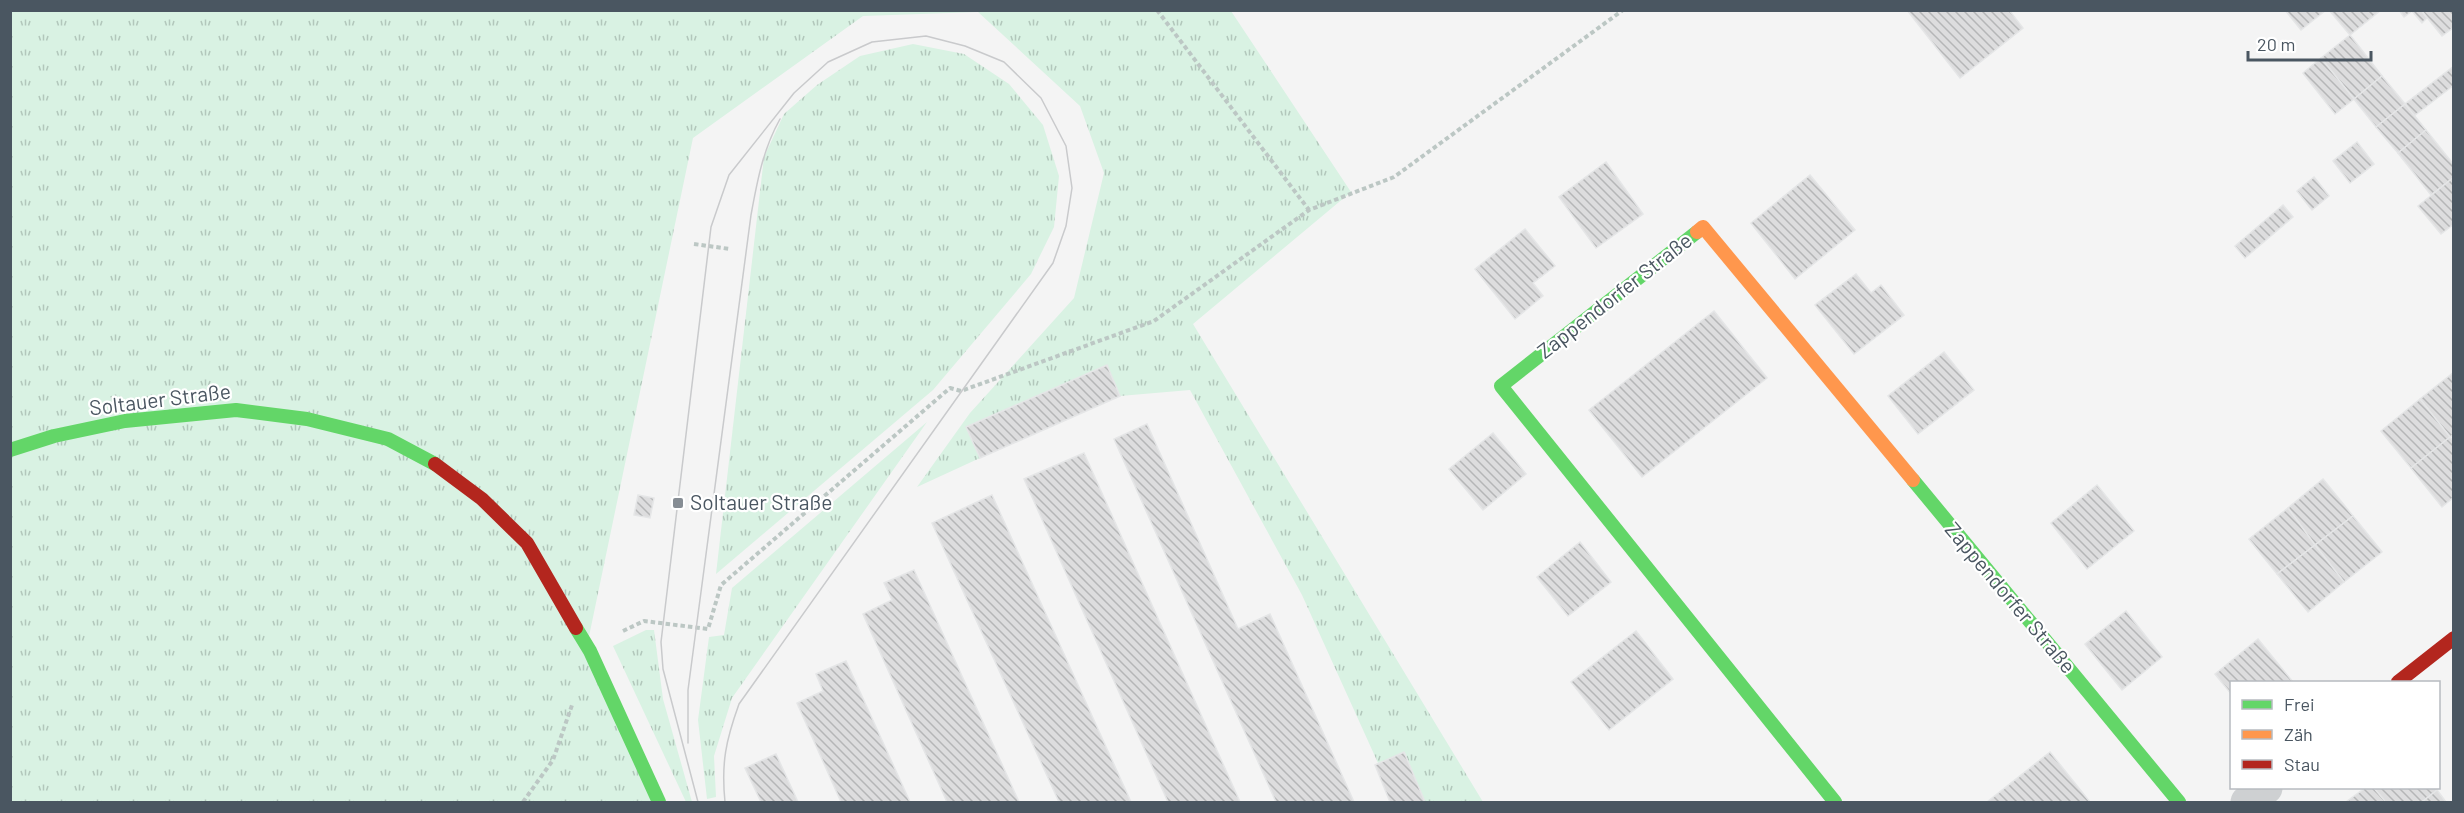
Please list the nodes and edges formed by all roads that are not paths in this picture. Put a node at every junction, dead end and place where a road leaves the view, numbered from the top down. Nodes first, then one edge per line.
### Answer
1 (10, 450) edge
2 (2454, 638) edge
3 (2399, 681) edge
4 (2265, 789) edge
5 (659, 802) edge
6 (1835, 802) edge
7 (2179, 802) edge
8 (2247, 802) edge

1 - 5 street, Soltauer Straße
2 - 3 street
4 - 8 street
6 - 7 street, Zappendorfer Straße

